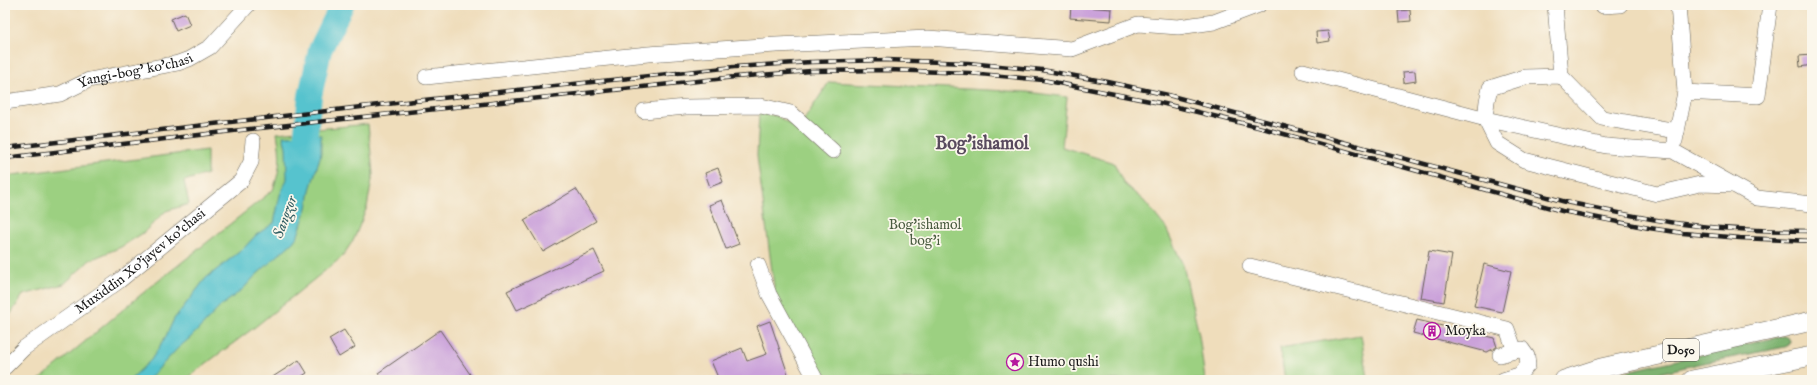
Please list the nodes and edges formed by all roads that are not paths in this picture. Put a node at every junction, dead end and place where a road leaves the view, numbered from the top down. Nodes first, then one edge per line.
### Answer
1 (248, 5) edge
2 (1259, 5) edge
3 (1555, 5) edge
4 (1620, 5) edge
5 (1678, 5) edge
6 (1770, 5) edge
7 (1603, 6) dead end
8 (1303, 71) dead end
9 (1561, 76) junction
10 (426, 77) dead end
11 (1685, 92) junction
12 (5, 102) edge
13 (644, 112) dead end
14 (1485, 119) junction
15 (1677, 131) junction
16 (253, 141) dead end
17 (833, 151) dead end
18 (1673, 151) junction
19 (1735, 186) junction
20 (1812, 204) edge
21 (758, 265) dead end
22 (1250, 266) dead end
23 (1808, 325) edge
24 (1515, 351) junction
25 (1810, 354) edge
26 (1500, 355) dead end
27 (5, 367) edge
28 (1511, 379) edge
29 (816, 380) edge
30 (1564, 380) edge
31 (1692, 380) edge

1 - 12 street, Yangi-bog' ko'chasi
2 - 10 street
3 - 9 street
4 - 7 street
5 - 11 street
6 - 11 street
8 - 14 street
9 - 14 street
9 - 15 street
11 - 15 street
13 - 17 street
14 - 18 street
14 - 19 street
15 - 18 street
16 - 27 street, Muxiddin Xo'jayev ko'chasi
18 - 19 street
19 - 20 street
21 - 29 street
22 - 24 street
23 - 30 main road, D050
24 - 26 street
24 - 28 street
25 - 31 main road, D050

